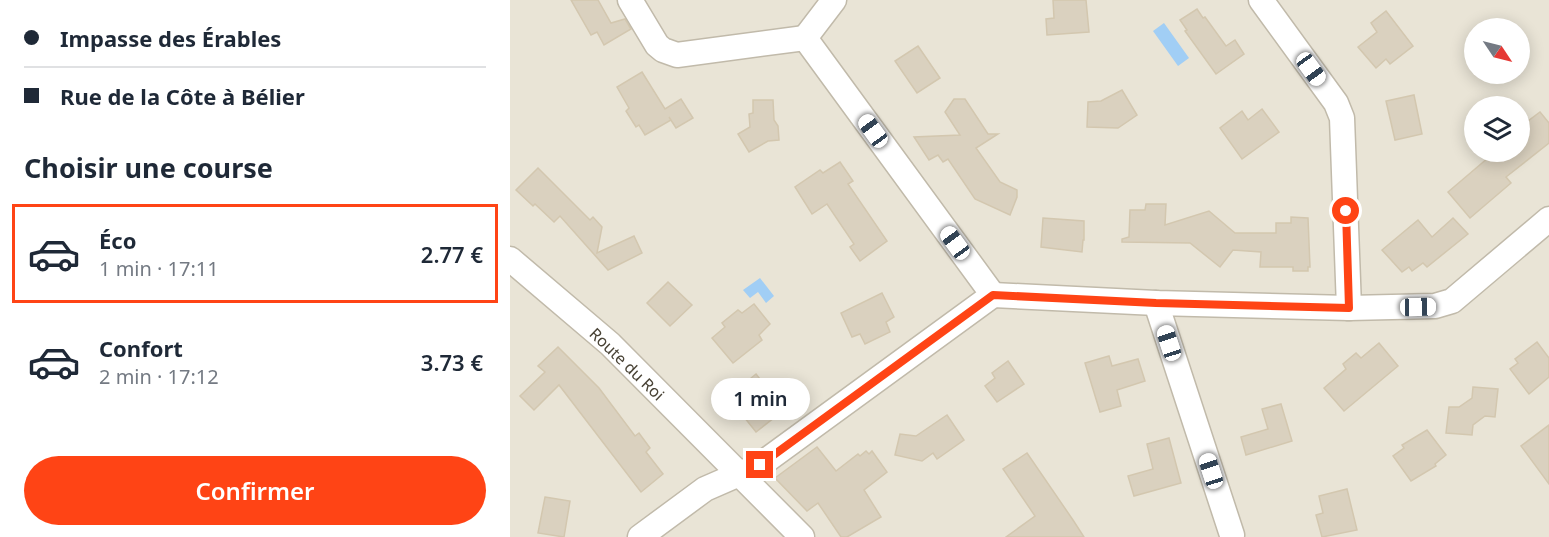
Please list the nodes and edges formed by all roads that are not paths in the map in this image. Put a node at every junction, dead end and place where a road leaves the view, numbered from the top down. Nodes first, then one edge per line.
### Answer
1 (630, 0) edge
2 (834, 0) edge
3 (1262, 0) edge
4 (805, 38) junction
5 (1549, 219) edge
6 (510, 260) edge
7 (993, 295) junction
8 (1156, 303) junction
9 (1349, 308) junction
10 (738, 475) junction
11 (1232, 535) dead end
12 (640, 537) edge
13 (802, 537) edge

1 - 4 street
2 - 4 street
3 - 9 street
4 - 7 street
5 - 9 street
6 - 10 street, Route du Roi
7 - 8 street
7 - 10 street
8 - 9 street
8 - 11 street
10 - 12 street
10 - 13 street, Route du Roi

